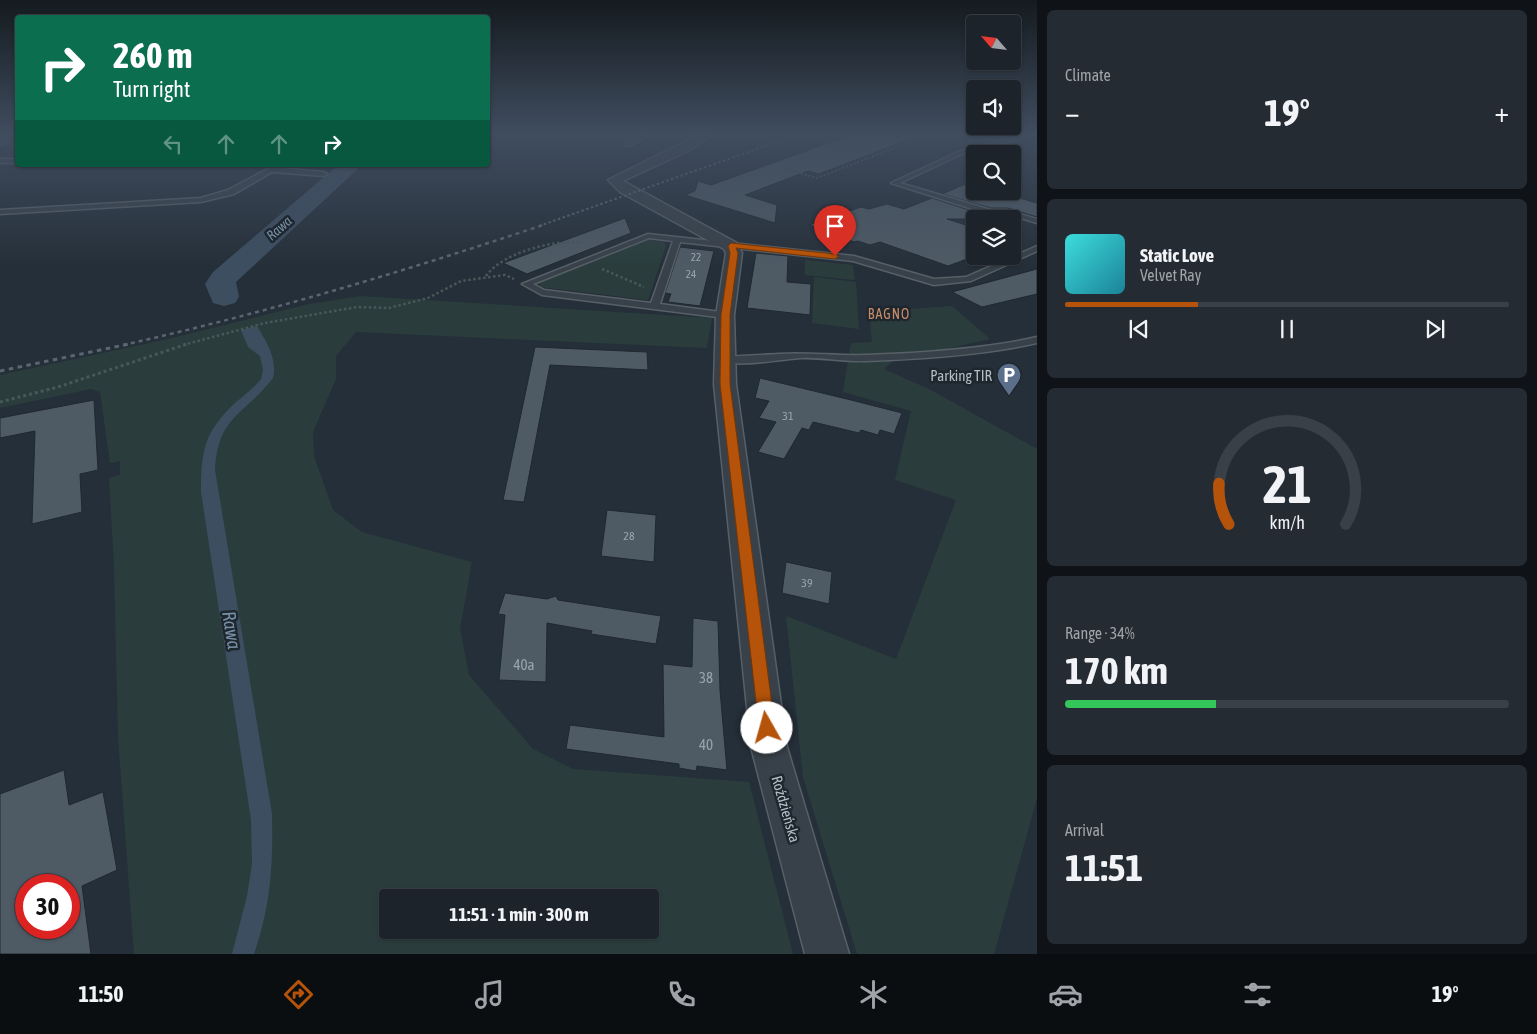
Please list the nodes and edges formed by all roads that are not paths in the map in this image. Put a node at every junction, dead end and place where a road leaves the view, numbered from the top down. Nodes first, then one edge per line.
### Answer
1 (257, 179) edge
2 (617, 179) edge
3 (904, 179) edge
4 (0, 212) edge
5 (1037, 221) edge
6 (677, 240) junction
7 (731, 246) junction
8 (1037, 248) edge
9 (655, 306) junction
10 (725, 315) junction
11 (1037, 340) edge
12 (724, 359) junction
13 (827, 954) edge

1 - 4 lane
2 - 7 street
3 - 5 lane
6 - 7 lane
6 - 9 lane
6 - 9 lane
7 - 8 lane
7 - 10 street, Roździeńska
9 - 10 lane
10 - 12 street, Roździeńska
11 - 12 lane
12 - 13 street, Roździeńska

